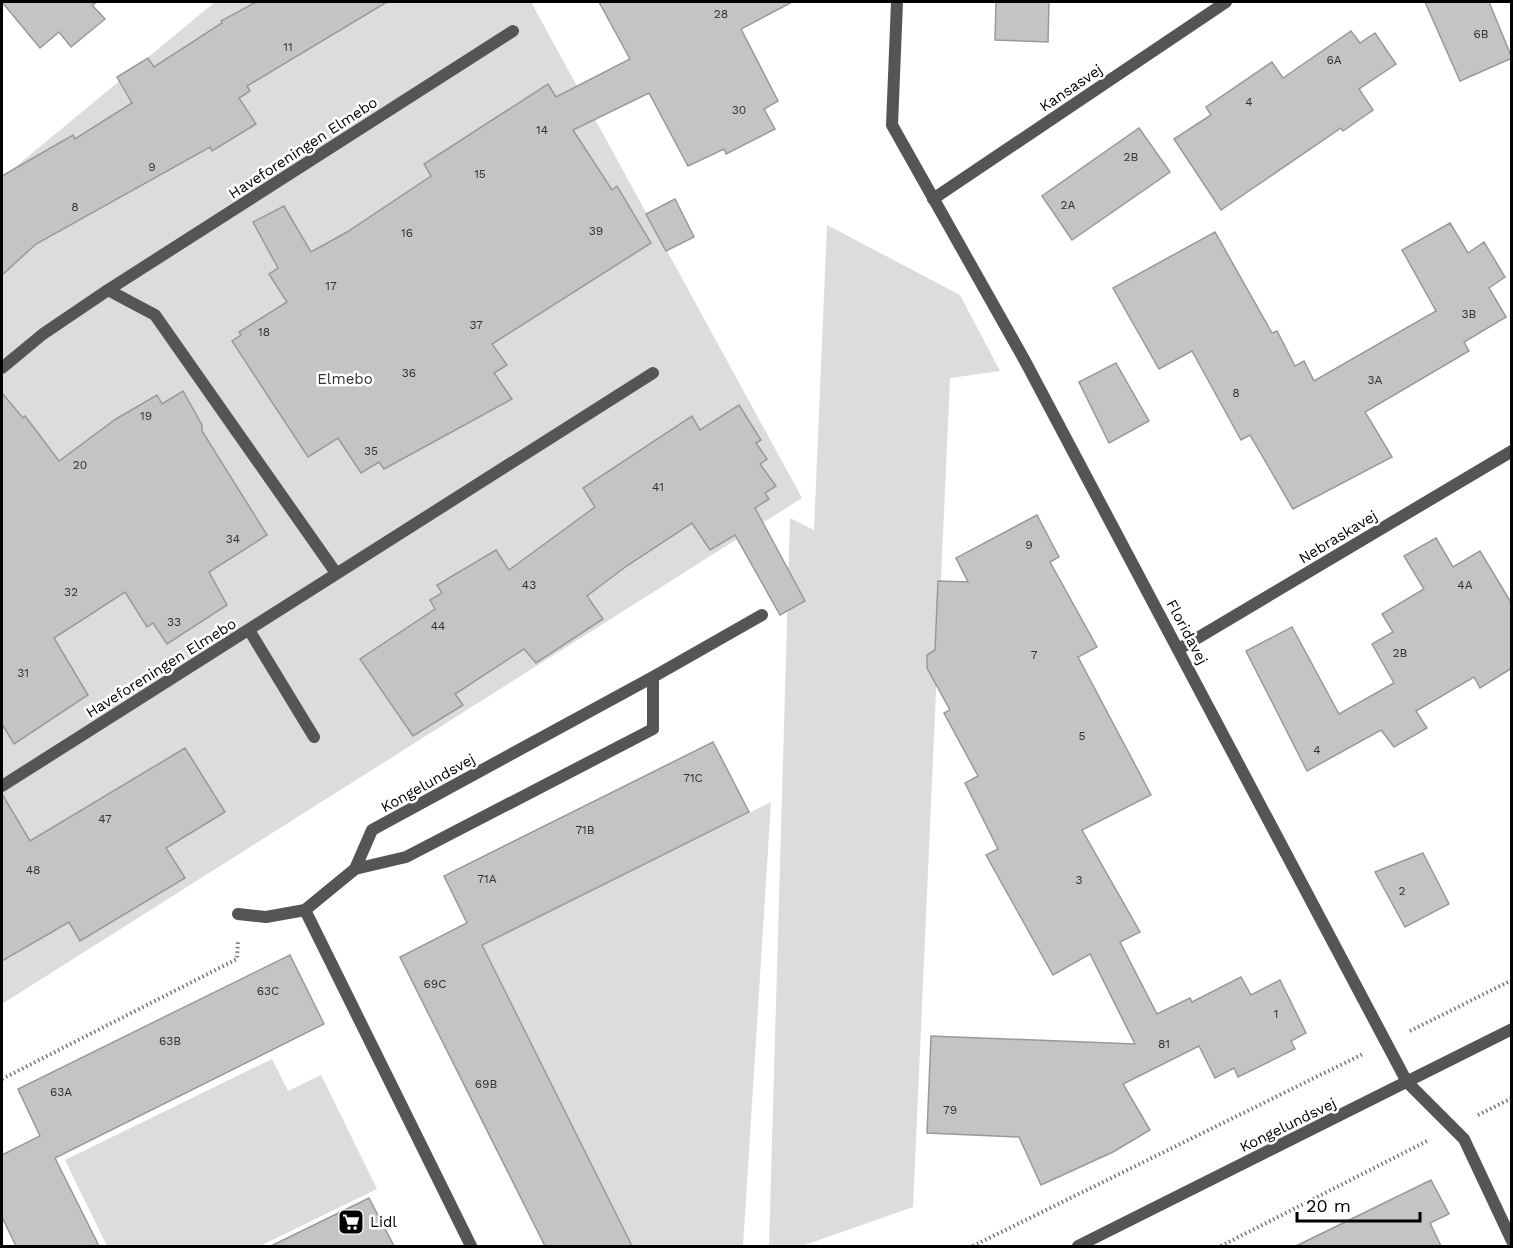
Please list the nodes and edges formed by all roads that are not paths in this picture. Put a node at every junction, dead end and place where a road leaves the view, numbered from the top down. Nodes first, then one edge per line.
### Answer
1 (897, 2) edge
2 (1226, 2) edge
3 (513, 31) dead end
4 (933, 200) junction
5 (108, 290) junction
6 (2, 368) edge
7 (653, 373) dead end
8 (1512, 451) edge
9 (336, 573) junction
10 (762, 615) dead end
11 (249, 630) junction
12 (1179, 649) junction
13 (653, 677) junction
14 (314, 737) dead end
15 (2, 786) edge
16 (355, 869) junction
17 (305, 910) junction
18 (238, 914) road end
19 (1512, 1029) edge
20 (1407, 1082) junction
21 (1512, 1241) edge
22 (471, 1246) edge
23 (1078, 1246) edge

1 - 4 street, Floridavej
2 - 4 street, Kansasvej
3 - 5 street, Haveforeningen Elmebo
4 - 12 street, Floridavej
5 - 6 street, Haveforeningen Elmebo
5 - 9 street
7 - 9 street, Haveforeningen Elmebo
8 - 12 street, Nebraskavej
9 - 11 street, Haveforeningen Elmebo
10 - 13 street, Kongelundsvej
11 - 14 street
11 - 15 street, Haveforeningen Elmebo
12 - 20 street, Floridavej
13 - 16 street, Kongelundsvej
13 - 16 street
16 - 17 street, Kongelundsvej
17 - 18 street
17 - 22 street
19 - 20 street, Kongelundsvej
20 - 21 street, Floridavej
20 - 23 street, Kongelundsvej

